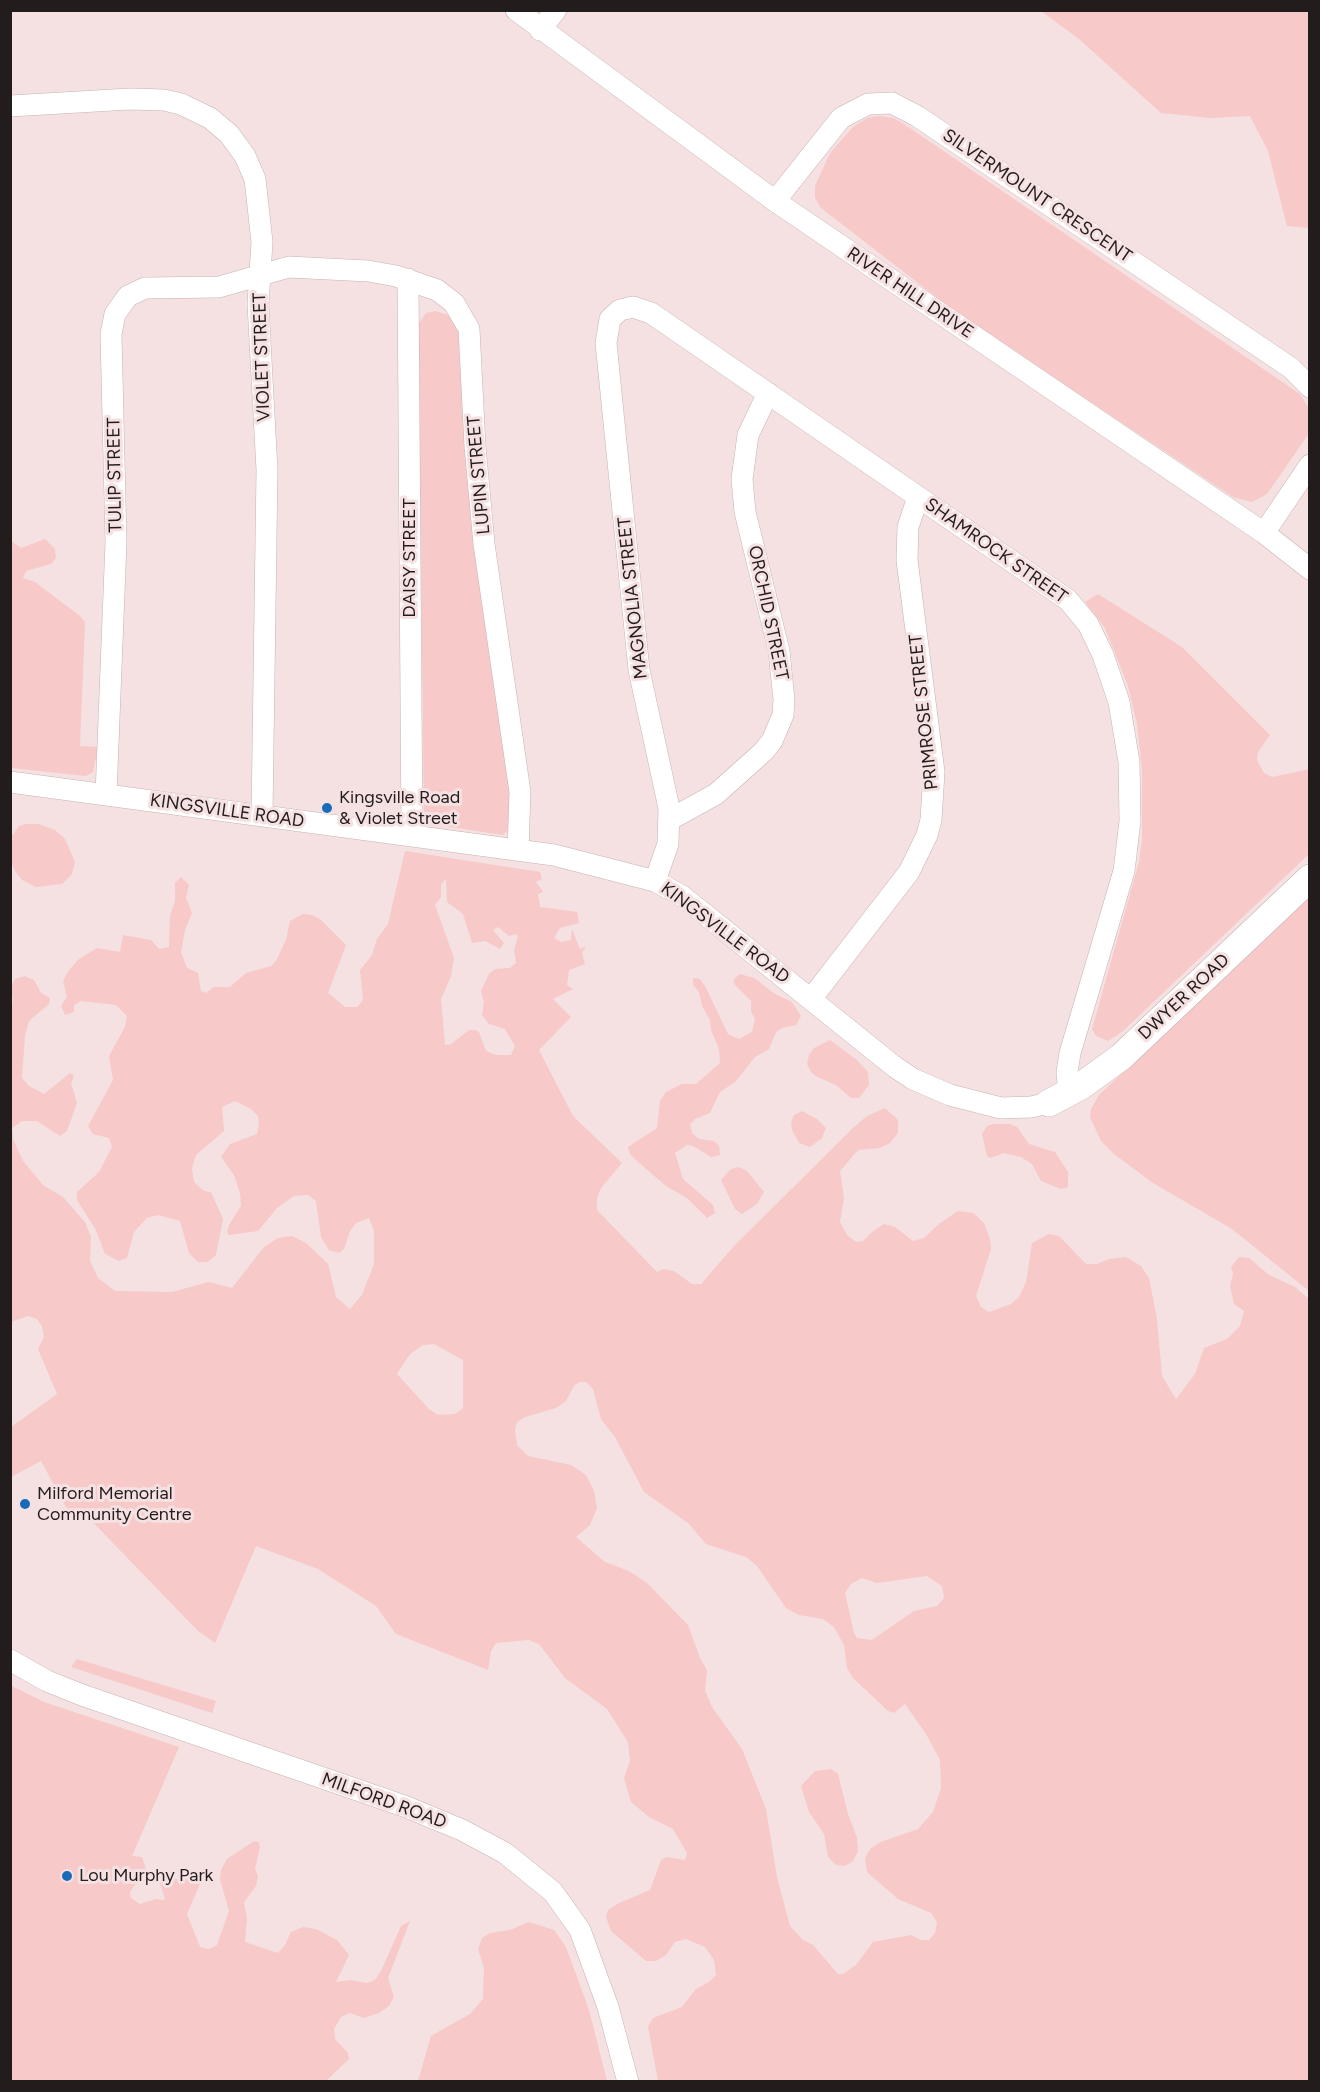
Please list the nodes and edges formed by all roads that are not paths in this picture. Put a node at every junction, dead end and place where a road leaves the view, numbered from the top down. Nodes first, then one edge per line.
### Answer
1 (516, 10) edge
2 (556, 10) edge
3 (540, 30) junction
4 (10, 105) edge
5 (775, 201) junction
6 (260, 275) junction
7 (408, 279) junction
8 (615, 313) joint
9 (1310, 387) edge
10 (768, 393) junction
11 (1310, 465) edge
12 (918, 497) junction
13 (1264, 533) junction
14 (1310, 569) edge
15 (10, 782) edge
16 (106, 795) junction
17 (262, 816) junction
18 (669, 820) junction
19 (412, 836) junction
20 (518, 850) junction
21 (1310, 878) edge
22 (655, 880) junction
23 (811, 999) junction
24 (1059, 1098) junction
25 (10, 1660) edge
26 (628, 2082) edge

1 - 3 street, RIVER HILL DRIVE
2 - 3 street
3 - 5 street, RIVER HILL DRIVE
4 - 6 street, VIOLET STREET
5 - 9 street, SILVERMOUNT CRESCENT
5 - 13 street, RIVER HILL DRIVE
6 - 7 street, LUPIN STREET
6 - 16 street, TULIP STREET
6 - 17 street, VIOLET STREET
7 - 19 street, DAISY STREET
7 - 20 street, LUPIN STREET
8 - 10 street, SHAMROCK STREET
8 - 18 street, MAGNOLIA STREET
10 - 12 street, SHAMROCK STREET
10 - 18 street, ORCHID STREET
11 - 13 street
12 - 23 street, PRIMROSE STREET
12 - 24 street, SHAMROCK STREET
13 - 14 street, RIVER HILL DRIVE
15 - 16 street, KINGSVILLE ROAD
16 - 17 street, KINGSVILLE ROAD
17 - 19 street, KINGSVILLE ROAD
18 - 22 street, MAGNOLIA STREET
19 - 20 street, KINGSVILLE ROAD
20 - 22 street, KINGSVILLE ROAD
21 - 24 street, DWYER ROAD
22 - 23 street, KINGSVILLE ROAD
23 - 24 street, KINGSVILLE ROAD
25 - 26 street, MILFORD ROAD

